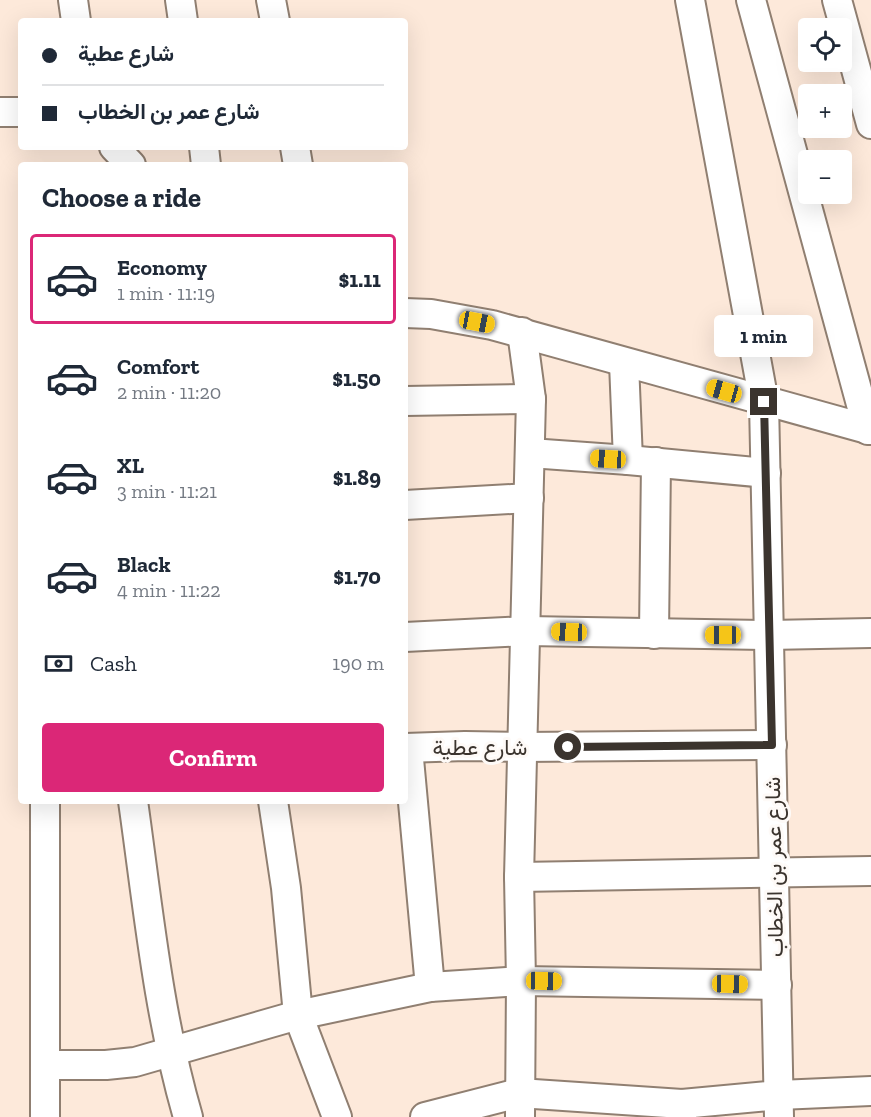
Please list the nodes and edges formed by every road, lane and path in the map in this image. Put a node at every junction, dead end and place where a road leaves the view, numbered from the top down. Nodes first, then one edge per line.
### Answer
1 (73, 0) edge
2 (180, 0) edge
3 (272, 0) edge
4 (690, 0) edge
5 (751, 0) edge
6 (837, 0) edge
7 (76, 18) edge
8 (183, 18) edge
9 (275, 18) edge
10 (0, 112) edge
11 (18, 112) edge
12 (871, 124) edge
13 (117, 150) edge
14 (128, 162) edge
15 (408, 313) edge
16 (522, 332) junction
17 (624, 363) junction
18 (531, 399) junction
19 (408, 401) edge
20 (764, 402) junction
21 (869, 430) edge
22 (530, 453) junction
23 (642, 461) junction
24 (766, 473) junction
25 (529, 498) junction
26 (408, 506) edge
27 (527, 631) junction
28 (871, 633) edge
29 (654, 634) junction
30 (769, 635) junction
31 (408, 637) edge
32 (772, 745) junction
33 (522, 747) junction
34 (408, 748) edge
35 (408, 768) edge
36 (45, 804) edge
37 (133, 804) edge
38 (273, 804) edge
39 (871, 872) edge
40 (774, 873) junction
41 (519, 877) junction
42 (521, 981) junction
43 (777, 985) junction
44 (430, 987) junction
45 (298, 1015) junction
46 (172, 1052) junction
47 (46, 1065) junction
48 (871, 1091) edge
49 (519, 1105) edge
50 (779, 1106) edge
51 (682, 1110) edge
52 (45, 1117) edge
53 (188, 1117) edge
54 (337, 1117) edge
55 (425, 1117) edge

1 - 7 street
2 - 8 street
3 - 9 street
4 - 20 street, شارع عمر بن الخطاب
5 - 21 street
6 - 12 street
10 - 11 street
13 - 14 street
15 - 16 street
16 - 17 street
16 - 18 street
17 - 20 street
17 - 23 street
18 - 19 street
18 - 22 street
20 - 21 street
20 - 24 street, شارع عمر بن الخطاب
22 - 23 street
22 - 25 street
23 - 24 street
23 - 29 street
24 - 30 street, شارع عمر بن الخطاب
25 - 26 street
25 - 27 street
27 - 29 street
27 - 31 street
27 - 33 street
28 - 30 street
29 - 30 street
30 - 32 street, شارع عمر بن الخطاب
32 - 33 street, شارع عطية
32 - 40 street, شارع عمر بن الخطاب
33 - 34 street, شارع عطية
33 - 41 street
35 - 44 street
36 - 47 street
37 - 46 street
38 - 45 street
39 - 40 street
40 - 41 street
40 - 43 street, شارع عمر بن الخطاب
41 - 42 street
42 - 43 street
42 - 44 street
42 - 49 street
43 - 50 street, شارع عمر بن الخطاب
44 - 45 street
45 - 46 street
45 - 54 street
46 - 47 street
46 - 53 street
47 - 52 street
48 - 50 street
49 - 51 street
49 - 55 street
50 - 51 street

